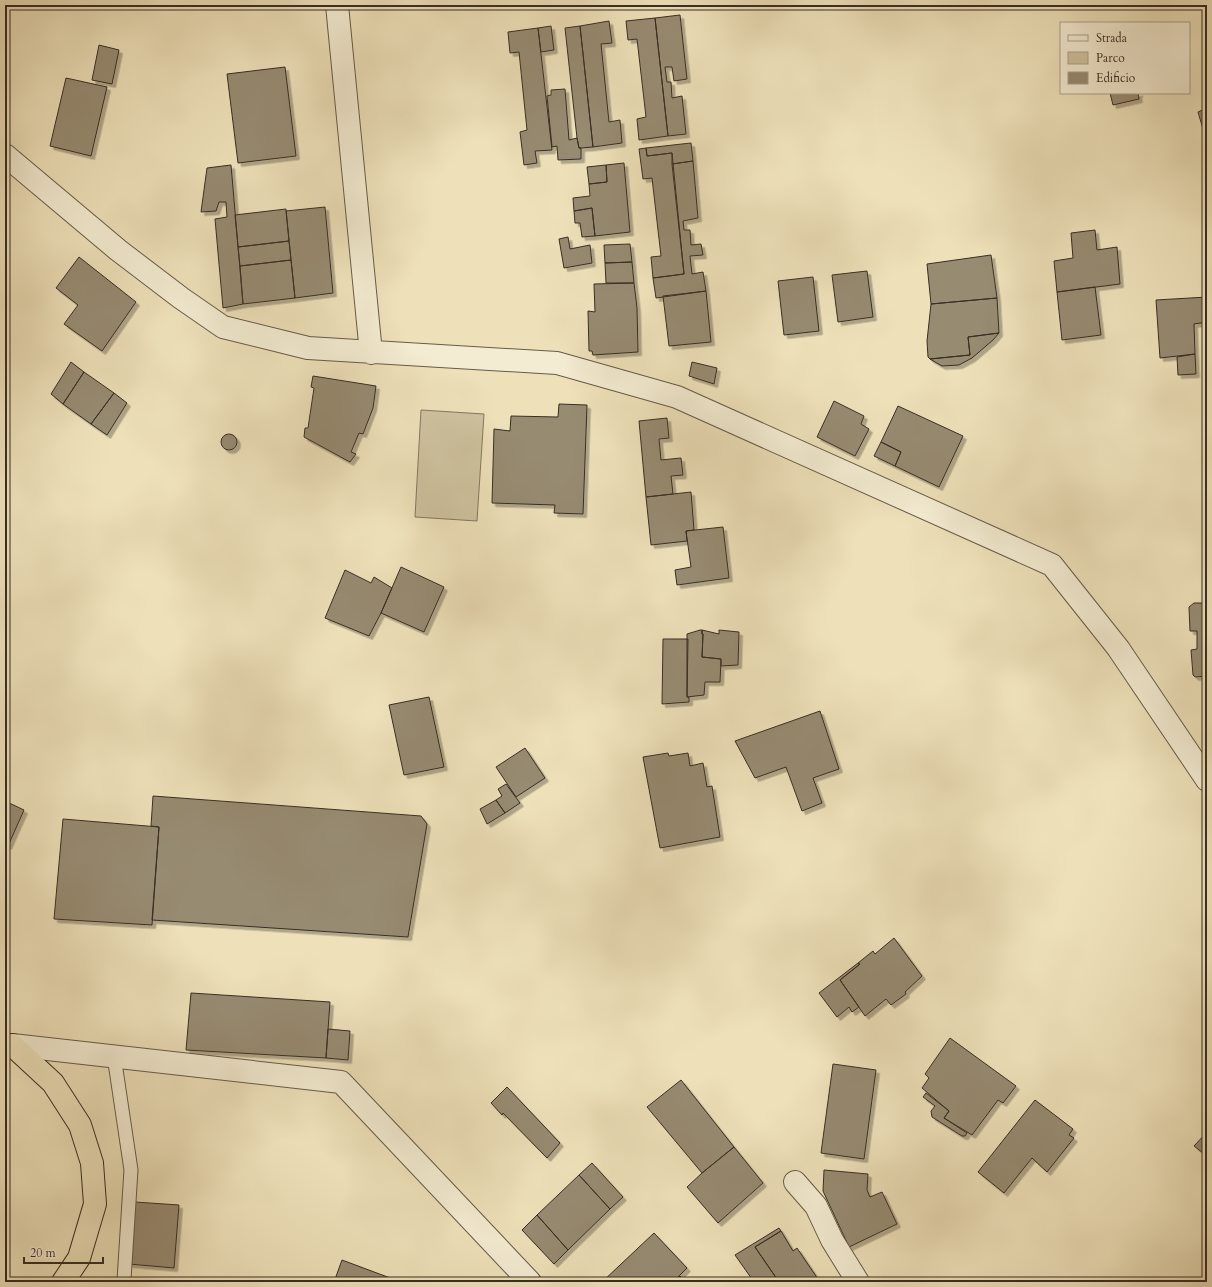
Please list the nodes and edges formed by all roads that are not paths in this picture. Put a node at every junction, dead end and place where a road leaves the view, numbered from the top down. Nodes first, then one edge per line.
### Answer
1 (337, 5) edge
2 (5, 155) edge
3 (370, 353) junction
4 (1207, 780) edge
5 (12, 1045) joint
6 (114, 1056) junction
7 (795, 1182) dead end
8 (63, 1282) edge
9 (122, 1282) edge
10 (530, 1282) edge
11 (858, 1282) edge

1 - 3 street
2 - 3 street
3 - 4 street
5 - 6 street
5 - 8 highway
6 - 9 lane
6 - 10 street
7 - 11 street

